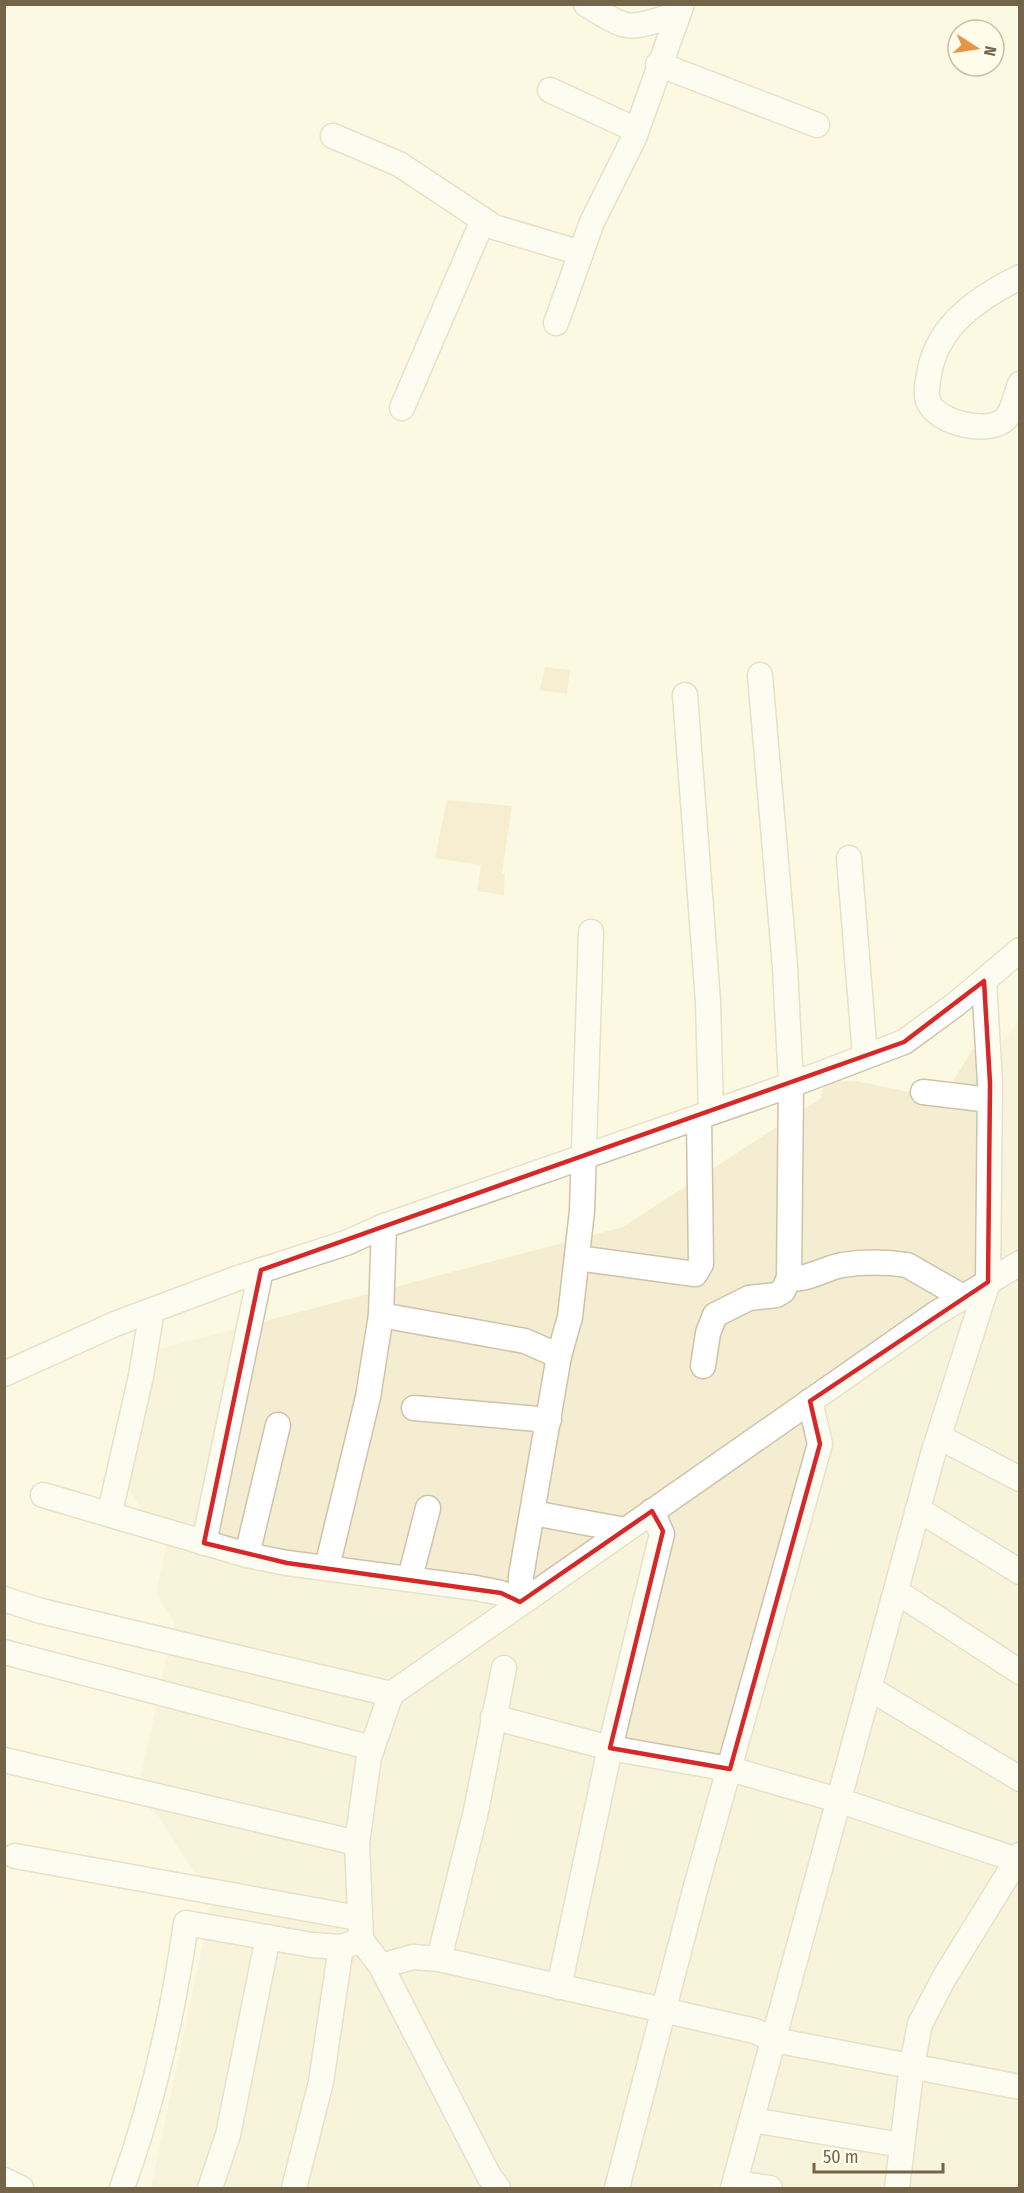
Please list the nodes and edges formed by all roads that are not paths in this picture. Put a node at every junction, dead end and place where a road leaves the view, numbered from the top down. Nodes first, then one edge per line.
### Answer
1 (586, 4) edge
2 (680, 9) edge
3 (658, 64) junction
4 (550, 90) dead end
5 (817, 125) dead end
6 (636, 130) junction
7 (333, 136) dead end
8 (483, 220) junction
9 (581, 254) junction
10 (1020, 276) edge
11 (556, 323) dead end
12 (1020, 384) edge
13 (402, 408) dead end
14 (760, 675) dead end
15 (685, 695) dead end
16 (849, 858) dead end
17 (591, 932) dead end
18 (1020, 950) edge
19 (984, 981) junction
20 (865, 1056) junction
21 (791, 1085) junction
22 (923, 1092) dead end
23 (990, 1100) junction
24 (705, 1114) junction
25 (582, 1158) junction
26 (384, 1226) junction
27 (578, 1258) junction
28 (1020, 1263) edge
29 (261, 1270) junction
30 (789, 1278) junction
31 (988, 1282) junction
32 (963, 1297) junction
33 (152, 1310) junction
34 (381, 1315) junction
35 (559, 1356) junction
36 (703, 1366) dead end
37 (4, 1374) edge
38 (810, 1401) junction
39 (414, 1408) dead end
40 (549, 1420) junction
41 (278, 1425) dead end
42 (939, 1437) junction
43 (1020, 1479) edge
44 (43, 1494) dead end
45 (428, 1508) dead end
46 (919, 1510) junction
47 (652, 1511) junction
48 (110, 1512) junction
49 (533, 1513) junction
50 (625, 1530) junction
51 (204, 1543) junction
52 (247, 1555) junction
53 (327, 1567) junction
54 (1020, 1572) edge
55 (410, 1578) junction
56 (897, 1592) junction
57 (4, 1599) edge
58 (520, 1602) junction
59 (4, 1652) edge
60 (504, 1668) dead end
61 (1020, 1672) edge
62 (869, 1688) junction
63 (391, 1694) junction
64 (493, 1717) junction
65 (372, 1748) junction
66 (610, 1748) junction
67 (4, 1760) edge
68 (730, 1769) junction
69 (1020, 1779) edge
70 (838, 1800) junction
71 (357, 1843) junction
72 (15, 1856) dead end
73 (1019, 1858) edge
74 (353, 1935) junction
75 (268, 1937) junction
76 (439, 1959) junction
77 (381, 1966) junction
78 (559, 1987) junction
79 (663, 2010) junction
80 (774, 2040) junction
81 (912, 2065) junction
82 (1020, 2088) edge
83 (752, 2120) junction
84 (901, 2145) junction
85 (4, 2180) edge
86 (734, 2186) edge
87 (21, 2188) edge
88 (122, 2188) edge
89 (210, 2188) edge
90 (294, 2188) edge
91 (498, 2188) edge
92 (617, 2188) edge
93 (770, 2188) edge
94 (897, 2188) edge

1 - 2 street
2 - 3 street
3 - 5 street
3 - 6 street
4 - 6 street
6 - 9 street
7 - 8 street
8 - 9 street
8 - 13 street
9 - 11 street
10 - 12 street
14 - 21 street
15 - 24 street
16 - 20 street
17 - 25 street
18 - 19 street
19 - 20 street
19 - 23 street
20 - 21 street
21 - 24 street
21 - 30 street
22 - 23 street
23 - 31 street
24 - 25 street
24 - 27 street
25 - 26 street
25 - 27 street
26 - 29 street
26 - 34 street
27 - 35 street
28 - 31 street
29 - 33 street
29 - 51 street
30 - 32 street
30 - 36 street
31 - 32 street
31 - 42 street
32 - 38 street
33 - 37 street
33 - 48 street
34 - 35 street
34 - 53 street
35 - 40 street
38 - 47 street
38 - 68 street
39 - 40 street
40 - 49 street
41 - 52 street
42 - 43 street
42 - 46 street
44 - 48 street
45 - 55 street
46 - 54 street
46 - 56 street
47 - 50 street
47 - 66 street
48 - 51 street
49 - 50 street
49 - 58 street
50 - 58 street
51 - 52 street
52 - 53 street
53 - 55 street
55 - 58 street
56 - 61 street
56 - 62 street
57 - 63 street
58 - 63 street
59 - 65 street
60 - 64 street
62 - 69 street
62 - 70 street
63 - 65 street
64 - 66 street
64 - 76 street
65 - 71 street
66 - 68 street
66 - 78 street
67 - 71 street
68 - 70 street
68 - 79 street
70 - 73 street
70 - 80 street
71 - 74 street
72 - 74 street
73 - 81 street
74 - 75 street
74 - 77 street
74 - 90 street
75 - 88 street
75 - 89 street
76 - 77 street
76 - 78 street
77 - 91 street
78 - 79 street
79 - 80 street
79 - 92 street
80 - 81 street
80 - 83 street
81 - 82 street
81 - 84 street
83 - 84 street
83 - 86 street
84 - 94 street
85 - 87 street
86 - 93 street

